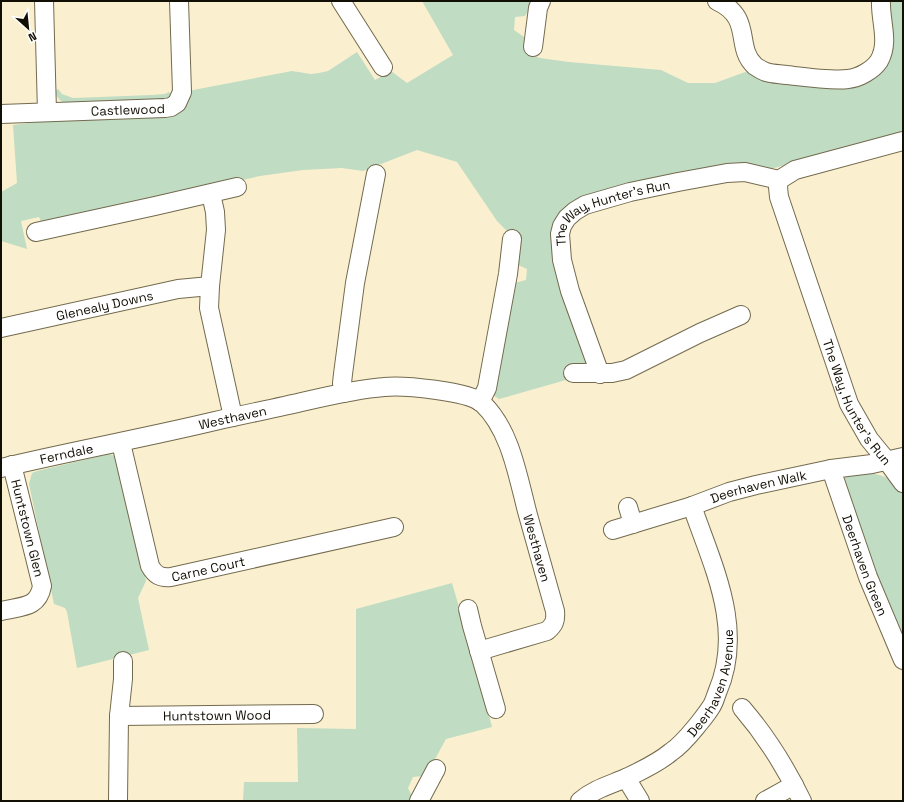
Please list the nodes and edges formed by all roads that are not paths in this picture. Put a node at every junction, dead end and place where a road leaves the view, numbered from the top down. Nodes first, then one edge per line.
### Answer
1 (44, 1) edge
2 (179, 1) edge
3 (341, 1) edge
4 (541, 1) edge
5 (717, 1) edge
6 (881, 1) edge
7 (533, 47) dead end
8 (383, 68) dead end
9 (47, 112) junction
10 (1, 114) edge
11 (903, 141) edge
12 (376, 174) dead end
13 (779, 180) junction
14 (237, 187) dead end
15 (211, 194) junction
16 (36, 232) dead end
17 (512, 239) dead end
18 (210, 286) junction
19 (742, 315) dead end
20 (1, 328) edge
21 (573, 372) dead end
22 (600, 374) junction
23 (344, 393) junction
24 (480, 402) junction
25 (233, 417) junction
26 (121, 443) junction
27 (895, 459) edge
28 (6, 466) edge
29 (832, 469) junction
30 (903, 483) edge
31 (692, 506) junction
32 (628, 507) dead end
33 (634, 524) junction
34 (394, 527) dead end
35 (613, 530) dead end
36 (468, 609) dead end
37 (1, 611) edge
38 (480, 651) junction
39 (902, 653) edge
40 (123, 661) dead end
41 (496, 708) dead end
42 (742, 708) dead end
43 (314, 714) dead end
44 (120, 716) junction
45 (436, 769) dead end
46 (626, 778) junction
47 (794, 785) junction
48 (118, 801) edge
49 (419, 801) edge
50 (580, 801) edge
51 (640, 801) edge
52 (765, 801) edge
53 (802, 801) edge

1 - 9 street
2 - 9 street, Castlewood
3 - 8 street
4 - 7 street
5 - 6 street
9 - 10 street, Castlewood
11 - 13 street
12 - 23 street
13 - 22 street, The Way, Hunter's Run
13 - 27 street, The Way, Hunter's Run
14 - 15 street
15 - 16 street
15 - 18 street
17 - 24 street
18 - 20 street, Glenealy Downs
18 - 25 street
19 - 22 street
21 - 22 street
23 - 24 street, Westhaven
23 - 25 street, Westhaven
24 - 38 street, Westhaven
25 - 26 street, Westhaven
26 - 28 street, Ferndale
26 - 34 street, Carne Court
27 - 29 street, Deerhaven Walk
27 - 30 street, The Way, Hunter's Run
28 - 37 street, Huntstown Glen
29 - 31 street, Deerhaven Walk
29 - 39 street, Deerhaven Green
31 - 33 street, Deerhaven Walk
31 - 46 street, Deerhaven Avenue
32 - 33 street
33 - 35 street, Deerhaven Walk
36 - 38 street
38 - 41 street
40 - 44 street
42 - 47 street
43 - 44 street, Huntstown Wood
44 - 48 street
45 - 49 street
46 - 50 street, Deerhaven Avenue
46 - 51 street
47 - 52 street
47 - 53 street

